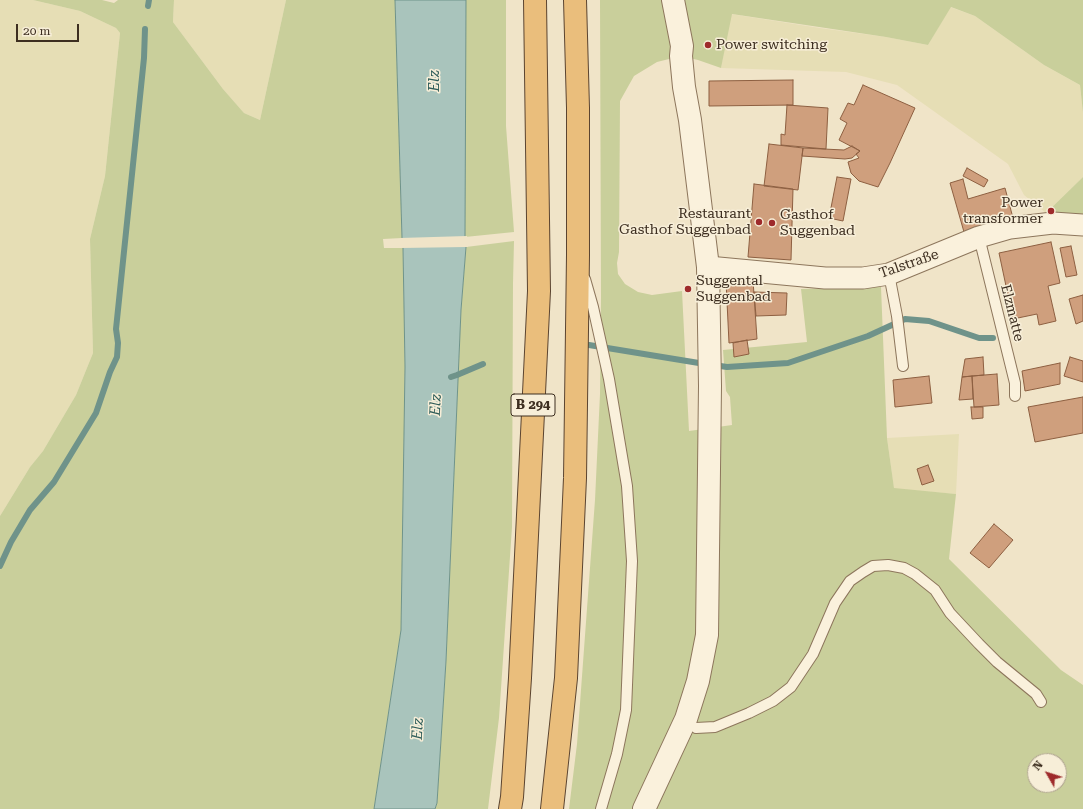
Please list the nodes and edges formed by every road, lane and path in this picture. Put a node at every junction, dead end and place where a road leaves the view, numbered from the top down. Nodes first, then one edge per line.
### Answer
1 (535, 0) edge
2 (575, 0) edge
3 (673, 0) edge
4 (1083, 225) edge
5 (979, 237) junction
6 (578, 255) junction
7 (708, 267) junction
8 (889, 274) junction
9 (903, 366) dead end
10 (1015, 396) dead end
11 (1041, 702) dead end
12 (696, 728) dead end
13 (510, 809) edge
14 (552, 809) edge
15 (601, 809) edge
16 (644, 809) edge

1 - 13 highway, B 294
2 - 6 highway, B 294
3 - 7 street
4 - 5 street, Talstraße
5 - 8 street, Talstraße
5 - 10 lane, Elzmatte
6 - 14 highway, B 294
6 - 15 lane
7 - 8 street, Talstraße
7 - 16 street
8 - 9 lane
11 - 12 lane

